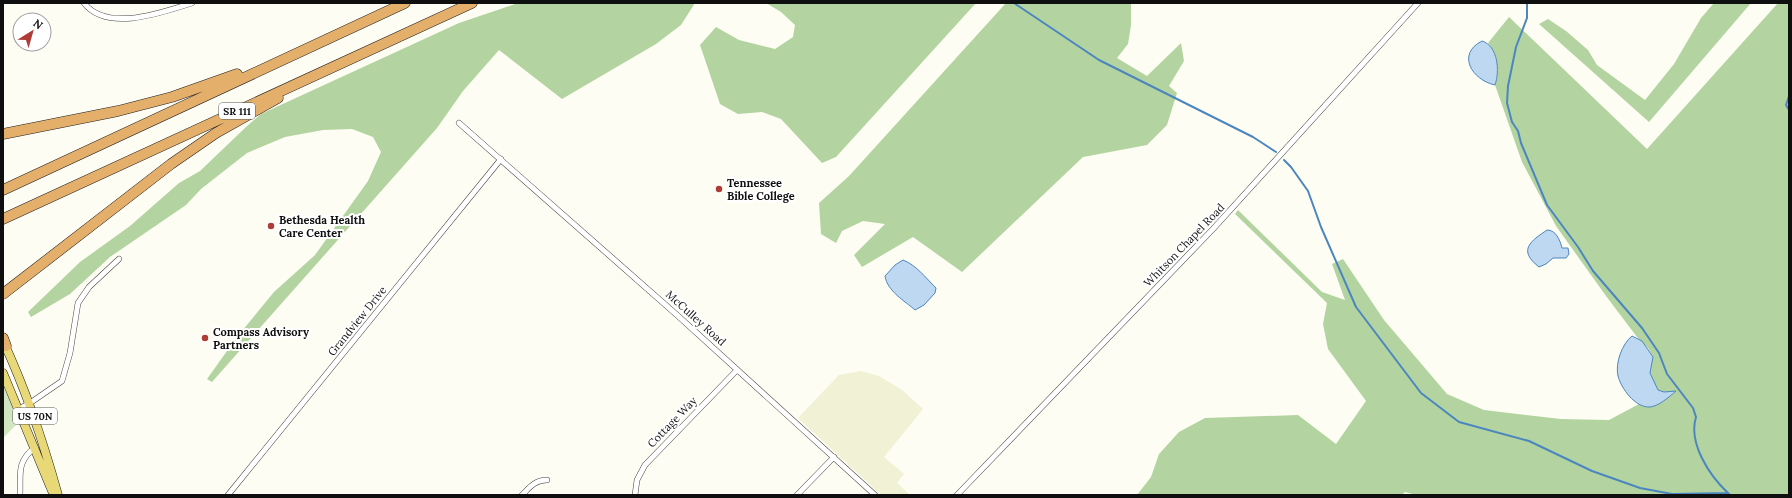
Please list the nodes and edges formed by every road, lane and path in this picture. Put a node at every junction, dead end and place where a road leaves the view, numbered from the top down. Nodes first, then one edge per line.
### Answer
1 (84, 3) edge
2 (192, 3) edge
3 (405, 3) edge
4 (472, 3) edge
5 (1418, 3) edge
6 (182, 4) edge
7 (296, 54) junction
8 (335, 66) junction
9 (459, 123) dead end
10 (3, 134) edge
11 (500, 159) junction
12 (3, 190) edge
13 (3, 219) edge
14 (119, 259) dead end
15 (5, 292) edge
16 (3, 301) edge
17 (4, 341) edge
18 (737, 370) junction
19 (3, 373) edge
20 (30, 404) junction
21 (19, 409) junction
22 (35, 447) junction
23 (834, 457) junction
24 (547, 480) dead end
25 (20, 495) edge
26 (54, 495) edge
27 (58, 495) edge
28 (228, 495) edge
29 (522, 495) edge
30 (635, 495) edge
31 (796, 495) edge
32 (875, 495) edge
33 (957, 495) edge

1 - 6 street
2 - 6 street
3 - 7 highway, SR 111
4 - 8 highway, SR 111
5 - 33 street, Whitson Chapel Road
7 - 10 highway
7 - 12 highway, SR 111
8 - 13 highway, SR 111
8 - 15 highway
9 - 11 street, McCulley Road
11 - 18 street, McCulley Road
11 - 28 street, Grandview Drive
14 - 20 street
15 - 16 highway
17 - 20 main road, US 70N
18 - 23 street, McCulley Road
18 - 30 street, Cottage Way
19 - 21 main road, US 70N
20 - 21 street
20 - 27 main road, US 70N
21 - 22 main road, US 70N
22 - 25 street
22 - 26 main road, US 70N
23 - 31 street
23 - 32 street, McCulley Road
24 - 29 street

